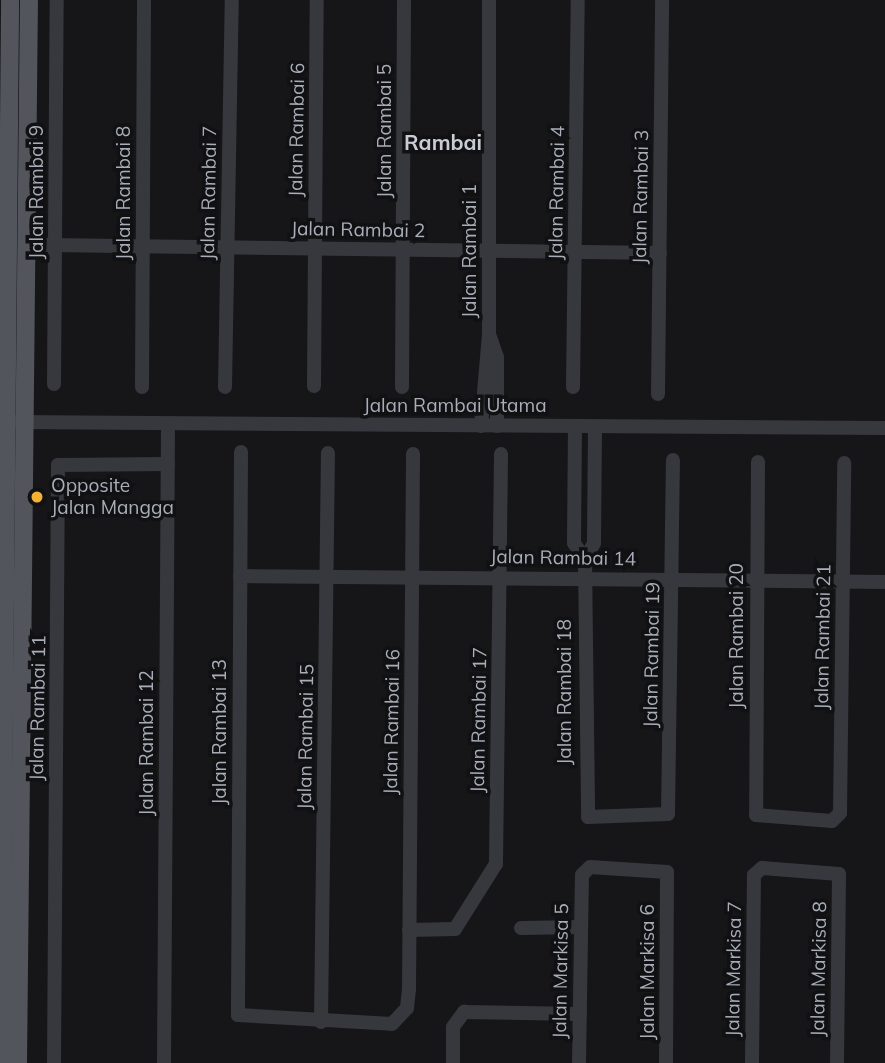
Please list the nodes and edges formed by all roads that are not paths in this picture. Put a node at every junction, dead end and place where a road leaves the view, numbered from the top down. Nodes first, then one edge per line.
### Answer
1 (10, 0) edge
2 (29, 0) edge
3 (57, 0) edge
4 (144, 0) edge
5 (232, 0) edge
6 (317, 0) edge
7 (404, 0) edge
8 (489, 0) edge
9 (579, 0) edge
10 (662, 0) edge
11 (9, 97) junction
12 (28, 97) junction
13 (51, 245) junction
14 (142, 246) junction
15 (228, 247) junction
16 (315, 249) junction
17 (404, 250) junction
18 (489, 251) junction
19 (575, 252) junction
20 (660, 253) junction
21 (489, 334) junction
22 (54, 384) dead end
23 (314, 386) dead end
24 (142, 387) dead end
25 (225, 387) dead end
26 (402, 387) dead end
27 (573, 387) dead end
28 (658, 394) dead end
29 (6, 422) junction
30 (25, 423) junction
31 (168, 424) junction
32 (481, 426) junction
33 (497, 426) junction
34 (575, 426) junction
35 (595, 427) junction
36 (885, 428) edge
37 (241, 452) dead end
38 (328, 453) dead end
39 (413, 454) dead end
40 (501, 454) dead end
41 (673, 460) dead end
42 (758, 462) dead end
43 (844, 463) dead end
44 (168, 464) junction
45 (574, 510) junction
46 (594, 510) junction
47 (585, 559) junction
48 (240, 576) junction
49 (327, 576) junction
50 (413, 576) junction
51 (500, 576) junction
52 (585, 577) junction
53 (672, 579) junction
54 (757, 580) junction
55 (843, 582) junction
56 (885, 582) edge
57 (2, 593) edge
58 (669, 809) joint
59 (840, 811) joint
60 (1, 827) edge
61 (7, 863) edge
62 (754, 875) joint
63 (582, 879) joint
64 (1, 901) edge
65 (581, 927) junction
66 (521, 928) dead end
67 (409, 930) junction
68 (580, 1014) junction
69 (321, 1022) junction
70 (1, 1063) edge
71 (18, 1063) edge
72 (54, 1063) edge
73 (164, 1063) edge
74 (453, 1063) edge
75 (579, 1063) edge
76 (666, 1063) edge
77 (752, 1063) edge
78 (837, 1063) edge

1 - 11 main road
2 - 12 main road
3 - 13 street, Jalan Rambai 9
4 - 14 street, Jalan Rambai 8
5 - 15 street, Jalan Rambai 7
6 - 16 street, Jalan Rambai 6
7 - 17 street, Jalan Rambai 5
8 - 18 street, Jalan Rambai 1
9 - 19 street, Jalan Rambai 4
10 - 20 street, Jalan Rambai 3
11 - 12 main road
11 - 29 main road
12 - 30 main road
13 - 14 street, Jalan Rambai 2
13 - 22 street, Jalan Rambai 9
14 - 15 street, Jalan Rambai 2
14 - 24 street, Jalan Rambai 8
15 - 16 street, Jalan Rambai 2
15 - 25 street, Jalan Rambai 7
16 - 17 street, Jalan Rambai 2
16 - 23 street, Jalan Rambai 6
17 - 18 street, Jalan Rambai 2
17 - 26 street, Jalan Rambai 5
18 - 19 street, Jalan Rambai 2
18 - 21 street, Jalan Rambai 1
19 - 20 street, Jalan Rambai 2
19 - 27 street, Jalan Rambai 4
20 - 28 street, Jalan Rambai 3
21 - 32 street, Jalan Rambai 1
21 - 33 street, Jalan Rambai 1
29 - 30 street, Jalan Rambai Utama
29 - 57 main road
30 - 31 street, Jalan Rambai Utama
30 - 61 main road
31 - 32 street, Jalan Rambai Utama
31 - 44 street, Jalan Rambai 12
32 - 33 street, Jalan Rambai Utama
33 - 34 street, Jalan Rambai Utama
34 - 35 street, Jalan Rambai Utama
34 - 45 street
35 - 36 street, Jalan Rambai Utama
35 - 46 street
37 - 48 street, Jalan Rambai 13
38 - 49 street, Jalan Rambai 15
39 - 50 street, Jalan Rambai 16
40 - 51 street, Jalan Rambai 17
41 - 53 street, Jalan Rambai 19
42 - 54 street, Jalan Rambai 20
43 - 55 street, Jalan Rambai 21
44 - 72 street, Jalan Rambai 11
44 - 73 street, Jalan Rambai 12
45 - 46 street
45 - 47 street
46 - 47 street
47 - 52 street, Jalan Rambai 18
48 - 49 street, Jalan Rambai 14
48 - 69 street, Jalan Rambai 13
49 - 50 street, Jalan Rambai 14
49 - 69 street, Jalan Rambai 15
50 - 51 street, Jalan Rambai 14
50 - 67 street, Jalan Rambai 16
51 - 52 street, Jalan Rambai 14
51 - 67 street, Jalan Rambai 17
52 - 53 street, Jalan Rambai 14
52 - 58 street, Jalan Rambai 18
53 - 54 street, Jalan Rambai 14
53 - 58 street, Jalan Rambai 19
54 - 55 street, Jalan Rambai 14
54 - 59 street, Jalan Rambai 20
55 - 56 street, Jalan Rambai 14
55 - 59 street, Jalan Rambai 21
57 - 60 main road
60 - 61 main road
61 - 64 main road
61 - 71 main road
62 - 77 street, Jalan Markisa 7
62 - 78 street, Jalan Markisa 8
63 - 65 street, Jalan Markisa 5
63 - 76 street, Jalan Markisa 6
64 - 70 main road
65 - 66 street
65 - 68 street, Jalan Markisa 5
67 - 69 street, Jalan Rambai 16
68 - 74 street
68 - 75 street, Jalan Markisa 5

